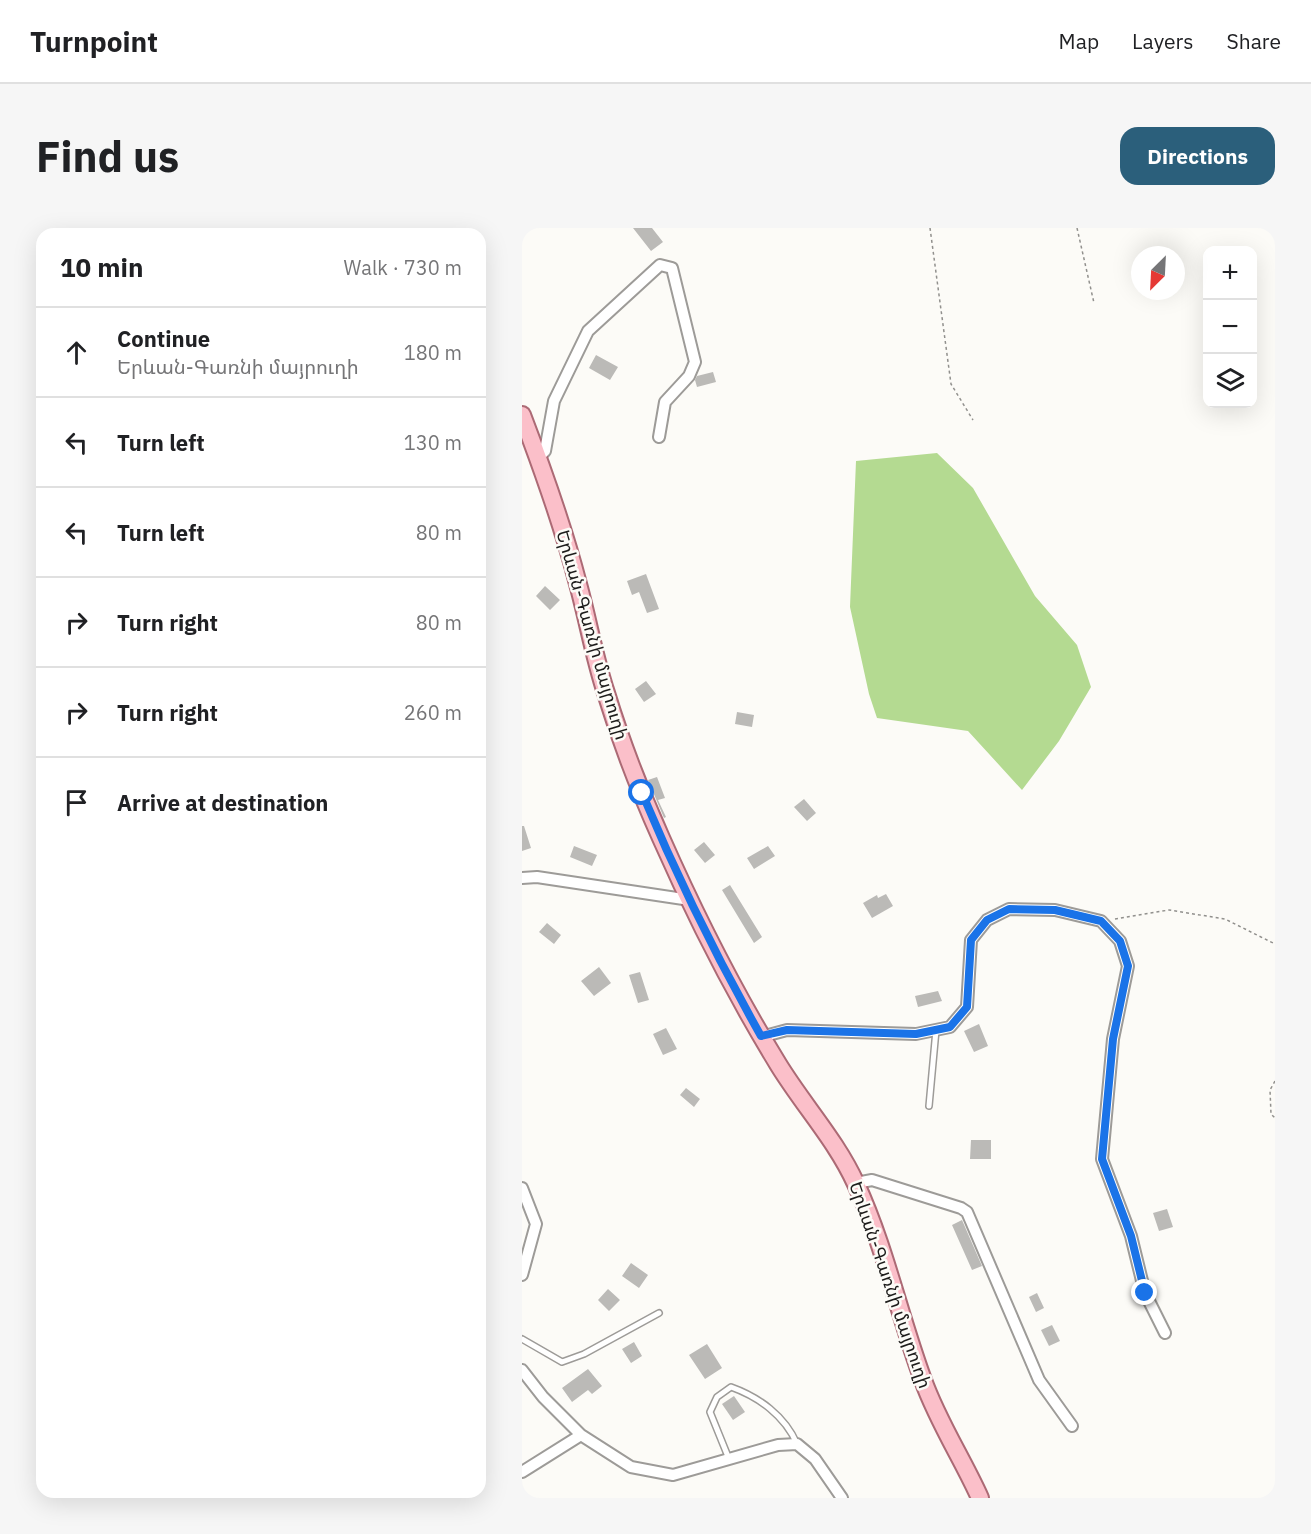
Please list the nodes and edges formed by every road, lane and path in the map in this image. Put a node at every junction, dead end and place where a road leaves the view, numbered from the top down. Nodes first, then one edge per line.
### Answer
1 (930, 228) edge
2 (1077, 228) edge
3 (1094, 303) dead end
4 (522, 414) edge
5 (973, 420) dead end
6 (659, 437) dead end
7 (538, 457) junction
8 (522, 878) edge
9 (690, 900) junction
10 (1101, 921) junction
11 (1275, 944) edge
12 (936, 1030) junction
13 (761, 1036) junction
14 (1275, 1081) edge
15 (928, 1106) dead end
16 (1275, 1118) edge
17 (856, 1183) junction
18 (522, 1188) edge
19 (522, 1275) edge
20 (659, 1313) dead end
21 (1165, 1333) dead end
22 (522, 1339) edge
23 (522, 1370) edge
24 (1072, 1426) dead end
25 (581, 1435) junction
26 (797, 1444) junction
27 (729, 1459) junction
28 (522, 1472) edge
29 (842, 1498) edge
30 (980, 1498) edge

1 - 5 path
2 - 3 path
4 - 7 main road, Երևան-Գառնի մայրուղի
6 - 7 street
7 - 9 main road, Երևան-Գառնի մայրուղի
8 - 9 street
9 - 13 main road, Երևան-Գառնի մայրուղի
10 - 11 path
10 - 12 street
10 - 21 street
12 - 13 street
12 - 15 lane
13 - 17 main road, Երևան-Գառնի մայրուղի
14 - 16 path
17 - 24 street
17 - 30 main road, Երևան-Գառնի մայրուղի
18 - 19 street
20 - 22 lane
23 - 25 street
25 - 27 street
25 - 28 street
26 - 27 street
26 - 27 lane
26 - 29 street

